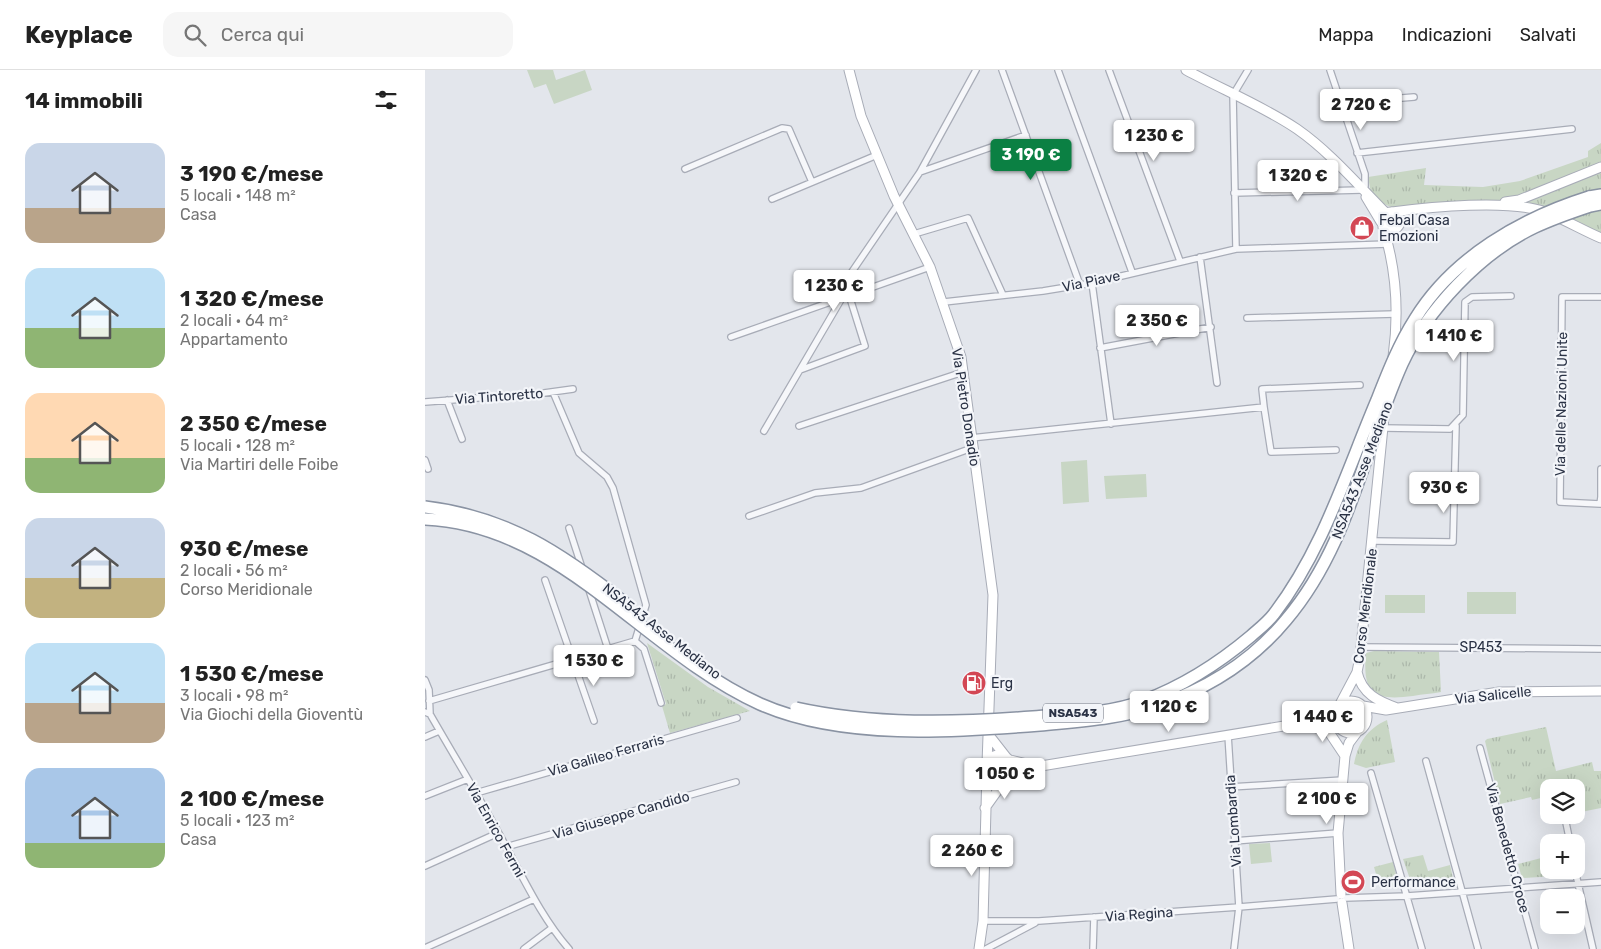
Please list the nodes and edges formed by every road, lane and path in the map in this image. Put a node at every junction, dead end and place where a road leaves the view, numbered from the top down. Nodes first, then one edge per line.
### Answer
1 (849, 70) edge
2 (976, 70) edge
3 (1003, 70) edge
4 (1058, 70) edge
5 (1109, 70) edge
6 (1186, 70) edge
7 (1248, 70) edge
8 (1329, 70) edge
9 (1233, 95) junction
10 (1414, 98) dead end
11 (1341, 103) junction
12 (1572, 129) dead end
13 (1026, 135) junction
14 (1357, 153) junction
15 (877, 155) junction
16 (1601, 167) edge
17 (685, 169) dead end
18 (920, 172) junction
19 (812, 182) junction
20 (1362, 190) junction
21 (1235, 193) junction
22 (1601, 195) edge
23 (771, 199) dead end
24 (899, 205) junction
25 (1491, 205) junction
26 (1596, 205) edge
27 (1435, 209) junction
28 (1389, 213) junction
29 (1382, 224) junction
30 (1398, 224) junction
31 (914, 234) junction
32 (1601, 238) edge
33 (1389, 244) junction
34 (1236, 249) junction
35 (1200, 257) junction
36 (1180, 261) junction
37 (930, 267) junction
38 (1133, 272) junction
39 (1092, 283) junction
40 (1080, 285) junction
41 (1003, 295) junction
42 (1511, 296) dead end
43 (846, 297) junction
44 (1601, 297) edge
45 (832, 301) junction
46 (944, 302) junction
47 (1395, 314) junction
48 (1247, 318) dead end
49 (1211, 327) junction
50 (731, 337) dead end
51 (1100, 348) junction
52 (800, 370) junction
53 (963, 372) junction
54 (1217, 383) dead end
55 (1360, 385) dead end
56 (573, 389) dead end
57 (553, 392) junction
58 (447, 400) junction
59 (425, 402) edge
60 (1265, 407) junction
61 (1111, 424) junction
62 (799, 426) dead end
63 (1456, 426) junction
64 (1383, 428) junction
65 (764, 431) dead end
66 (462, 438) dead end
67 (971, 438) junction
68 (972, 448) junction
69 (1336, 450) dead end
70 (425, 460) edge
71 (428, 469) dead end
72 (1601, 469) edge
73 (1601, 497) edge
74 (425, 508) edge
75 (749, 516) dead end
76 (425, 520) edge
77 (569, 528) dead end
78 (1373, 541) junction
79 (545, 580) dead end
80 (635, 642) junction
81 (1361, 647) junction
82 (608, 649) junction
83 (1601, 649) edge
84 (574, 659) junction
85 (1357, 672) junction
86 (425, 680) edge
87 (1601, 691) edge
88 (429, 701) junction
89 (661, 703) dead end
90 (1339, 706) junction
91 (1363, 706) junction
92 (1397, 708) junction
93 (1386, 710) junction
94 (427, 713) edge
95 (737, 718) dead end
96 (594, 721) dead end
97 (1305, 722) junction
98 (1366, 722) junction
99 (1337, 724) junction
100 (439, 731) junction
101 (1358, 731) junction
102 (988, 734) junction
103 (1228, 735) junction
104 (425, 737) edge
105 (1480, 748) dead end
106 (1345, 756) junction
107 (1008, 758) junction
108 (1426, 762) dead end
109 (1035, 766) junction
110 (987, 768) junction
111 (1371, 773) dead end
112 (1007, 778) junction
113 (468, 779) junction
114 (1343, 780) junction
115 (736, 782) dead end
116 (1231, 787) junction
117 (476, 793) junction
118 (425, 796) edge
119 (985, 808) junction
120 (498, 833) junction
121 (1339, 833) junction
122 (1234, 840) junction
123 (506, 847) junction
124 (425, 866) edge
125 (1577, 879) edge
126 (1601, 882) edge
127 (1578, 884) junction
128 (1519, 888) junction
129 (1463, 892) junction
130 (1407, 896) junction
131 (535, 899) junction
132 (1341, 899) junction
133 (1239, 907) junction
134 (1094, 917) junction
135 (983, 921) junction
136 (1039, 921) junction
137 (552, 928) junction
138 (425, 948) edge
139 (525, 949) edge
140 (569, 949) edge
141 (979, 949) edge
142 (986, 949) edge
143 (1093, 949) edge
144 (1234, 949) edge
145 (1349, 949) edge
146 (1422, 949) edge
147 (1478, 949) edge
148 (1535, 949) edge
149 (1593, 949) edge

1 - 15 street, Via Pietro Donadio
2 - 18 street
3 - 13 street
4 - 38 street
5 - 36 street
6 - 9 street
7 - 9 street
8 - 11 street
9 - 20 street
9 - 21 street
10 - 11 street
11 - 14 street
12 - 14 street
13 - 18 street
13 - 40 street
14 - 20 street
15 - 19 street
15 - 24 street, Via Pietro Donadio
16 - 25 street
17 - 19 street
18 - 24 street
19 - 23 street
20 - 21 street
20 - 28 street
20 - 29 street, Corso Meridionale
21 - 34 street
22 - 74 highway, NSA543 Asse Mediano / NSA543, bridge
24 - 31 street, Via Pietro Donadio
24 - 45 street
25 - 27 street
25 - 32 street
26 - 76 highway, NSA543 Asse Mediano / NSA543, bridge
27 - 28 street
27 - 30 street
28 - 29 street
28 - 30 street
29 - 30 street
29 - 33 street, Corso Meridionale
30 - 33 street
31 - 37 street, Via Pietro Donadio
31 - 41 street
33 - 34 street, Via Piave
33 - 47 street, Corso Meridionale
34 - 35 street, Via Piave
35 - 36 street, Via Piave
35 - 49 street
36 - 38 street, Via Piave
37 - 43 street
37 - 46 street, Via Pietro Donadio
38 - 39 street, Via Piave
39 - 40 street, Via Piave
39 - 51 street
40 - 41 street, Via Piave
41 - 46 street, Via Piave
42 - 63 street, Corso Meridionale
43 - 45 street
43 - 52 street
43 - 52 street
44 - 73 street, Via delle Nazioni Unite
45 - 50 street
46 - 53 street, Via Pietro Donadio
47 - 48 street
47 - 64 street, Corso Meridionale
49 - 51 street
49 - 54 street
51 - 61 street
52 - 65 street
53 - 62 street
53 - 67 street, Via Pietro Donadio
55 - 60 street
56 - 57 street, Via Tintoretto
57 - 58 street, Via Tintoretto
57 - 80 street
58 - 59 street, Via Tintoretto
58 - 66 street
60 - 61 street
60 - 69 street
61 - 67 street
63 - 64 street
63 - 78 street, Corso Meridionale
64 - 78 street, Corso Meridionale
67 - 68 street, Via Pietro Donadio
68 - 75 street
68 - 102 street, Via Pietro Donadio
70 - 71 street
72 - 73 street, Via delle Nazioni Unite
77 - 82 street
78 - 81 street, Corso Meridionale
79 - 84 street
80 - 82 street
80 - 89 street
81 - 83 street, SP453
81 - 85 street, Corso Meridionale
82 - 84 street
84 - 88 street
84 - 96 street
85 - 90 street, Corso Meridionale
85 - 92 street
86 - 88 street
87 - 92 street, Via Salicelle
88 - 94 street
90 - 91 street
90 - 97 street
90 - 99 street
91 - 93 street
91 - 98 street
92 - 93 street, Via Salicelle
93 - 98 street
94 - 100 street, Via Enrico Fermi
95 - 117 street, Via Galileo Ferraris
97 - 99 street
97 - 103 street
97 - 106 street
98 - 101 street
99 - 101 street
100 - 104 street
100 - 113 street, Via Enrico Fermi
101 - 106 street
102 - 107 street
102 - 110 street, Via Pietro Donadio
103 - 109 street
103 - 116 street, Via Lombardia
105 - 128 street, Via Benedetto Croce
106 - 114 street
107 - 109 street
107 - 110 street
107 - 112 street
108 - 129 street
109 - 112 street
110 - 112 street
110 - 119 street, Via Pietro Donadio
111 - 130 street
112 - 119 street
113 - 117 street, Via Enrico Fermi
113 - 118 street
114 - 116 street
114 - 121 street
115 - 123 street, Via Giuseppe Candido
116 - 122 street, Via Lombardia
117 - 120 street, Via Enrico Fermi
119 - 135 street, Via Pietro Donadio
120 - 123 street, Via Enrico Fermi
120 - 124 street
121 - 122 street
121 - 132 street
122 - 133 street, Via Lombardia
123 - 131 street, Via Enrico Fermi
125 - 127 street
126 - 127 street
127 - 128 street
127 - 149 street
128 - 129 street
128 - 148 street, Via Benedetto Croce
129 - 130 street
129 - 147 street
130 - 132 street
130 - 146 street
131 - 137 street, Via Enrico Fermi
131 - 138 street
132 - 133 street
132 - 145 street
133 - 134 street, Via Regina
133 - 144 street, Via Lombardia
134 - 136 street, Via Regina
134 - 143 street
135 - 136 street, Via Regina
135 - 141 street, Via Pietro Donadio
136 - 142 street, Via Regina
137 - 139 street
137 - 140 street, Via Enrico Fermi

